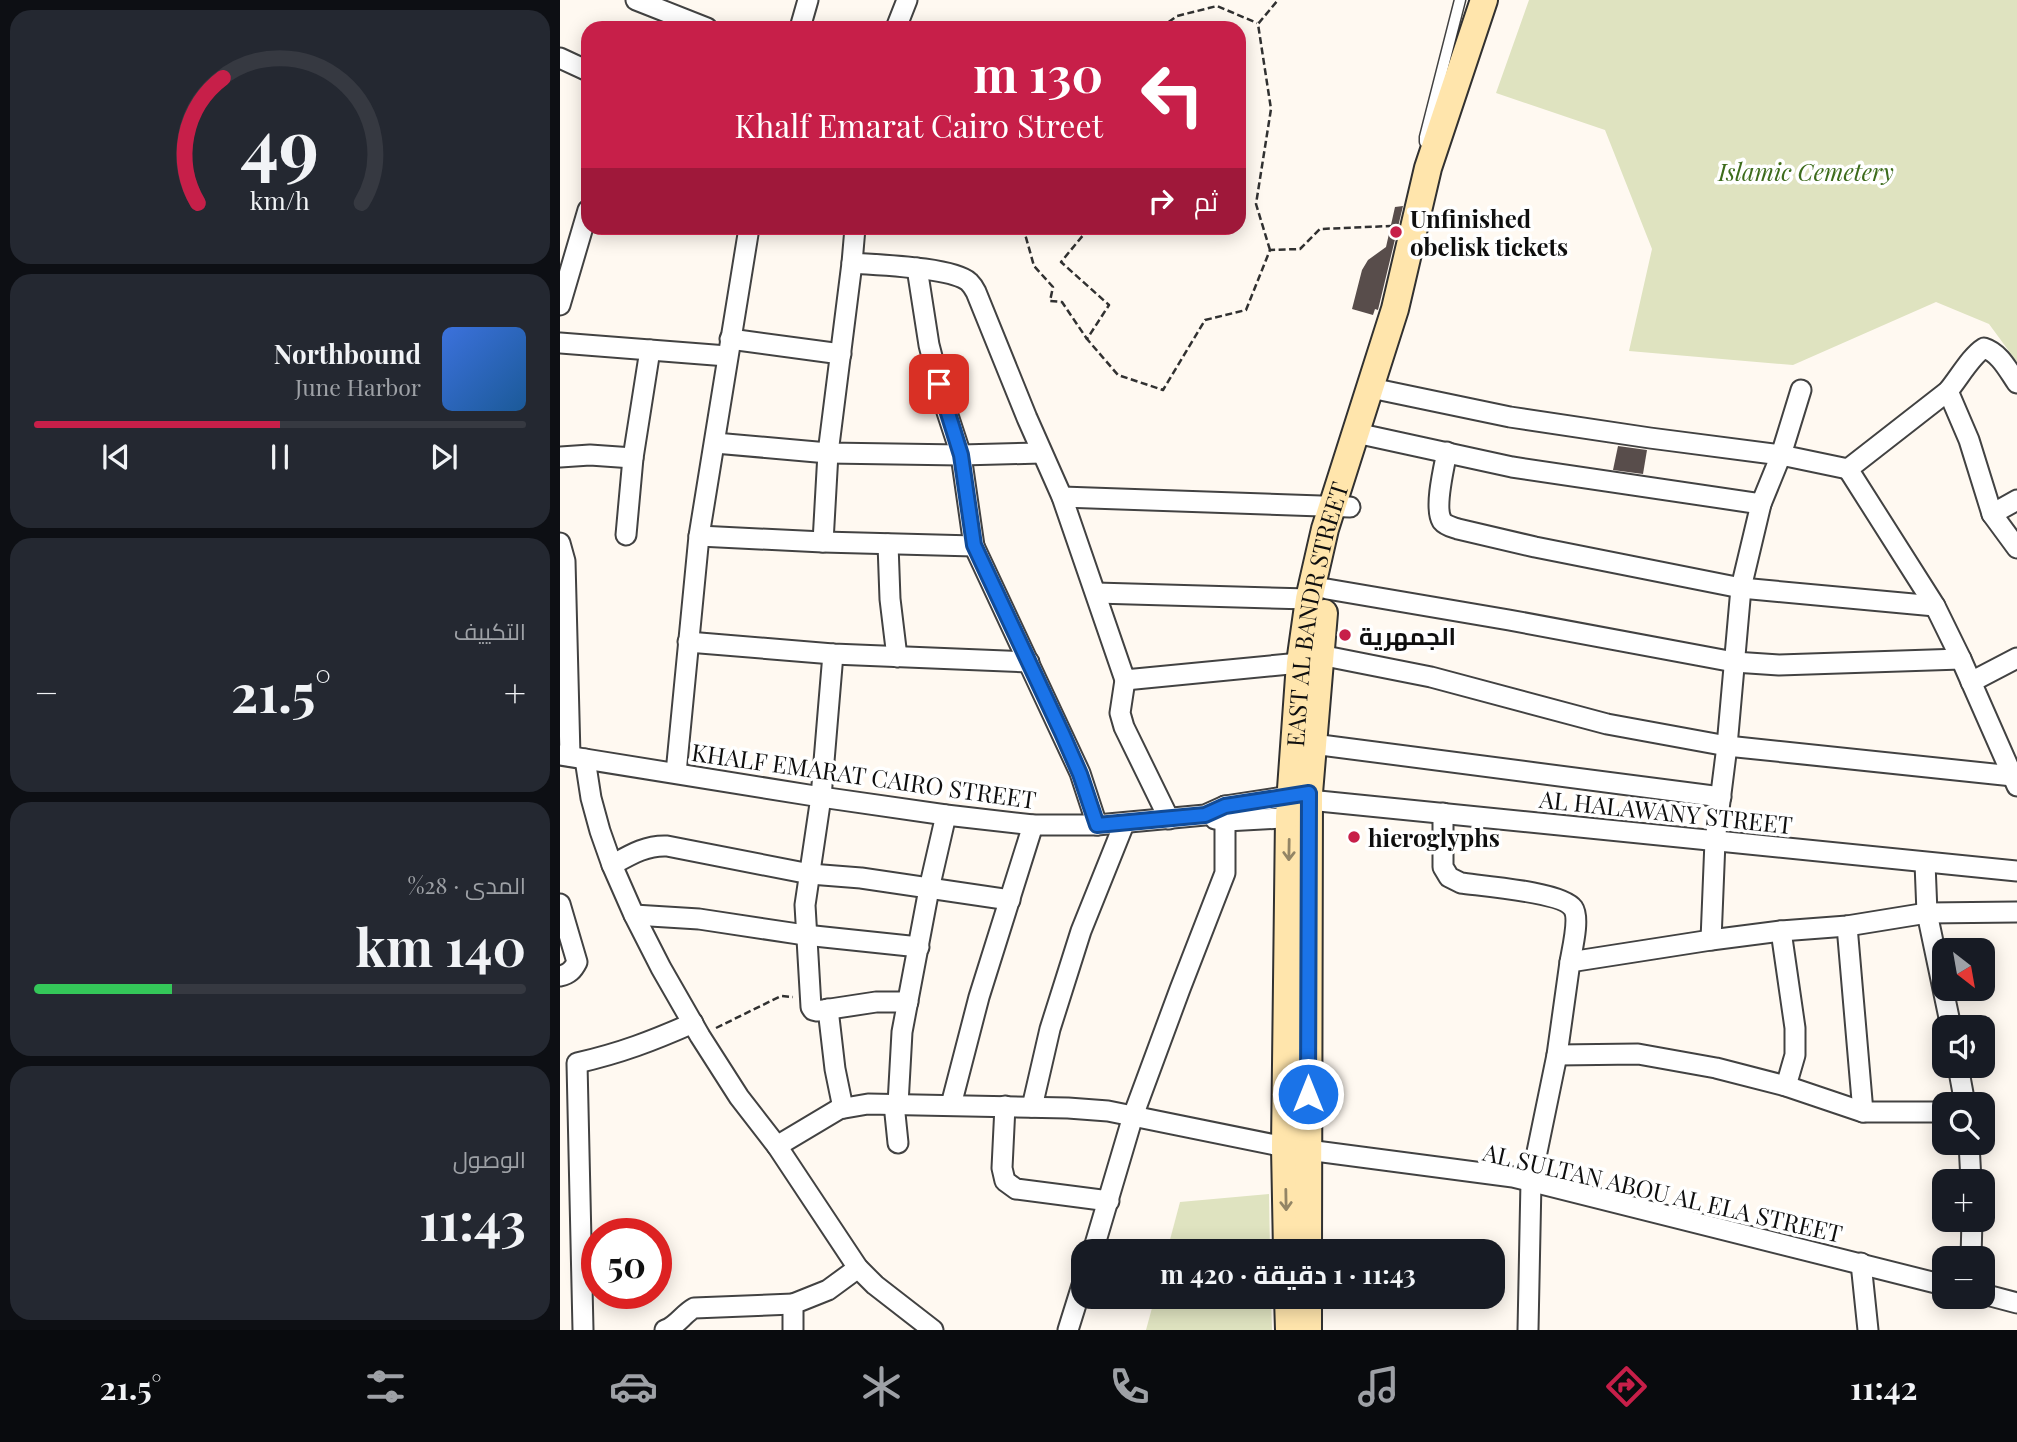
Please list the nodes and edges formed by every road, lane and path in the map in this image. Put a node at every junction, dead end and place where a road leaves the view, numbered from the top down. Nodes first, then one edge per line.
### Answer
1 (808, 0) edge
2 (908, 0) edge
3 (1278, 0) edge
4 (1460, 0) edge
5 (1484, 0) edge
6 (1503, 0) edge
7 (642, 1) edge
8 (690, 21) edge
9 (802, 21) edge
10 (898, 21) edge
11 (1170, 21) edge
12 (1258, 24) junction
13 (560, 58) edge
14 (581, 68) edge
15 (1447, 136) junction
16 (1428, 168) junction
17 (1428, 207) junction
18 (1391, 226) dead end
19 (581, 234) edge
20 (748, 235) edge
21 (854, 235) edge
22 (1025, 235) edge
23 (1083, 235) edge
24 (1270, 250) junction
25 (852, 263) junction
26 (917, 268) junction
27 (560, 304) edge
28 (1087, 338) junction
29 (560, 343) edge
30 (729, 347) junction
31 (650, 350) junction
32 (841, 354) junction
33 (2017, 383) edge
34 (1378, 389) junction
35 (1801, 390) dead end
36 (1948, 391) junction
37 (1364, 435) junction
38 (715, 443) junction
39 (1447, 452) junction
40 (828, 453) junction
41 (1041, 453) junction
42 (961, 455) junction
43 (1781, 455) junction
44 (560, 457) edge
45 (633, 458) junction
46 (1848, 469) junction
47 (1062, 497) junction
48 (2017, 500) edge
49 (1761, 504) junction
50 (1341, 506) junction
51 (1992, 514) junction
52 (626, 535) dead end
53 (699, 536) junction
54 (823, 542) junction
55 (560, 543) edge
56 (888, 544) junction
57 (974, 545) junction
58 (2017, 548) edge
59 (1741, 588) junction
60 (1096, 593) junction
61 (1318, 594) junction
62 (1935, 606) junction
63 (688, 642) junction
64 (833, 654) junction
65 (897, 657) junction
66 (2017, 658) edge
67 (1310, 659) junction
68 (1961, 659) junction
69 (1028, 662) junction
70 (1734, 662) junction
71 (1125, 680) junction
72 (1971, 682) junction
73 (1313, 744) junction
74 (1727, 746) junction
75 (572, 757) edge
76 (676, 773) junction
77 (2015, 781) edge
78 (821, 797) junction
79 (1721, 797) junction
80 (1301, 805) junction
81 (1443, 813) junction
82 (1225, 814) junction
83 (946, 815) junction
84 (1169, 819) junction
85 (1124, 824) junction
86 (1033, 825) junction
87 (1097, 825) junction
88 (1716, 841) junction
89 (1925, 863) junction
90 (612, 865) junction
91 (2017, 871) edge
92 (810, 874) junction
93 (929, 889) junction
94 (1010, 900) junction
95 (560, 904) edge
96 (2017, 912) edge
97 (1927, 913) junction
98 (634, 915) junction
99 (1847, 926) junction
100 (1781, 931) junction
101 (805, 935) junction
102 (1711, 940) junction
103 (919, 947) junction
104 (1570, 962) junction
105 (560, 976) edge
106 (810, 999) junction
107 (908, 1002) junction
108 (828, 1009) junction
109 (1948, 1015) edge
110 (697, 1029) junction
111 (1557, 1055) junction
112 (568, 1064) edge
113 (1786, 1086) junction
114 (896, 1104) junction
115 (951, 1105) junction
116 (1005, 1106) junction
117 (1032, 1107) junction
118 (843, 1108) junction
119 (1863, 1112) junction
120 (1932, 1112) edge
121 (1133, 1116) junction
122 (898, 1143) dead end
123 (777, 1146) junction
124 (1296, 1148) junction
125 (1531, 1181) junction
126 (1109, 1201) junction
127 (1097, 1239) edge
128 (1288, 1239) edge
129 (1307, 1239) edge
130 (1861, 1264) junction
131 (858, 1268) junction
132 (1932, 1281) edge
133 (1995, 1297) edge
134 (2017, 1303) edge
135 (793, 1304) junction
136 (1075, 1309) edge
137 (1288, 1309) edge
138 (1308, 1309) edge
139 (583, 1330) edge
140 (665, 1330) edge
141 (793, 1330) edge
142 (933, 1330) edge
143 (1068, 1330) edge
144 (1289, 1330) edge
145 (1308, 1330) edge
146 (1528, 1330) edge
147 (1868, 1330) edge

1 - 9 street
2 - 10 street
3 - 12 path
4 - 16 lane
5 - 15 main road, EAST AL BANDR STREET
6 - 15 main road, EAST AL BANDR STREET
7 - 8 street
11 - 12 path
12 - 24 path
13 - 14 street
15 - 16 main road, EAST AL BANDR STREET
15 - 17 main road, EAST AL BANDR STREET
16 - 17 main road, EAST AL BANDR STREET
17 - 34 main road, EAST AL BANDR STREET
18 - 24 path
19 - 27 street
20 - 30 street
21 - 25 street
22 - 28 path
23 - 28 path
24 - 28 path
25 - 26 street
25 - 32 street
26 - 41 street
26 - 42 street
29 - 31 street
30 - 31 street
30 - 32 street
30 - 38 street
31 - 45 street
32 - 40 street
33 - 36 street
34 - 37 main road, EAST AL BANDR STREET
34 - 43 street
35 - 43 street
36 - 46 street
36 - 51 street
37 - 39 street
37 - 50 main road, EAST AL BANDR STREET
38 - 40 street
38 - 53 street
39 - 49 street
39 - 59 street
40 - 42 street
40 - 54 street
41 - 42 street
41 - 47 street
42 - 57 street
43 - 46 street
43 - 49 street
44 - 45 street
45 - 52 street
46 - 62 street
47 - 50 street
47 - 60 street
48 - 51 street
49 - 59 street
50 - 61 main road, EAST AL BANDR STREET
51 - 58 street
53 - 54 street
53 - 63 street
54 - 56 street
55 - 75 street
56 - 57 street
56 - 65 street
57 - 69 street
59 - 62 street
59 - 70 street
60 - 61 street
60 - 71 street
61 - 67 main road, EAST AL BANDR STREET
61 - 70 street
62 - 68 street
63 - 64 street
63 - 76 street
64 - 65 street
64 - 78 street
65 - 69 street
66 - 72 street
67 - 71 street
67 - 73 main road, EAST AL BANDR STREET
67 - 74 street
67 - 80 main road, EAST AL BANDR STREET
68 - 70 street
68 - 72 street
69 - 87 street
70 - 74 street
71 - 84 street
72 - 77 street
73 - 79 street
73 - 80 main road, EAST AL BANDR STREET
74 - 77 street
74 - 79 street
75 - 76 street, KHALF EMARAT CAIRO STREET
75 - 90 street
76 - 78 street, KHALF EMARAT CAIRO STREET
78 - 83 street, KHALF EMARAT CAIRO STREET
78 - 92 street
79 - 88 street
80 - 81 street, AL HALAWANY STREET
80 - 82 street, KHALF EMARAT CAIRO STREET
80 - 124 main road, EAST AL BANDR STREET
81 - 88 street, AL HALAWANY STREET
81 - 104 street
82 - 84 street, KHALF EMARAT CAIRO STREET
82 - 121 street
83 - 86 street, KHALF EMARAT CAIRO STREET
83 - 93 street
84 - 85 street, KHALF EMARAT CAIRO STREET
85 - 87 street, KHALF EMARAT CAIRO STREET
85 - 117 street
86 - 87 street, KHALF EMARAT CAIRO STREET
86 - 94 street
88 - 89 street, AL HALAWANY STREET
88 - 102 street
89 - 91 street, AL HALAWANY STREET
89 - 97 street
90 - 92 street
90 - 98 street
92 - 93 street
92 - 101 street
93 - 94 street
93 - 103 street
94 - 115 street
95 - 105 street
96 - 97 street
97 - 99 street
97 - 109 street
98 - 101 street
98 - 110 street
99 - 100 street
99 - 119 street
100 - 102 street
100 - 113 street
101 - 103 street
101 - 106 street
102 - 104 street
103 - 107 street
104 - 111 street
106 - 108 street
106 - 110 path
107 - 108 street
107 - 114 street
108 - 118 street
110 - 112 street
110 - 123 street
111 - 113 street
111 - 125 street
112 - 139 street
113 - 119 street
114 - 115 street, AL SULTAN ABOU AL ELA STREET
114 - 118 street, AL SULTAN ABOU AL ELA STREET
114 - 122 street
115 - 116 street, AL SULTAN ABOU AL ELA STREET
116 - 117 street, AL SULTAN ABOU AL ELA STREET
116 - 126 street
117 - 121 street, AL SULTAN ABOU AL ELA STREET
118 - 123 street
119 - 120 street
121 - 124 street, AL SULTAN ABOU AL ELA STREET
121 - 126 street
123 - 131 street
124 - 125 street, AL SULTAN ABOU AL ELA STREET
124 -> 128 main road, EAST AL BANDR STREET
124 - 129 main road, EAST AL BANDR STREET
125 - 130 street, AL SULTAN ABOU AL ELA STREET
125 - 146 street
126 - 127 street
130 - 132 street, AL SULTAN ABOU AL ELA STREET
130 - 147 street
131 - 135 street
131 - 142 street
133 - 134 street
135 - 140 street
135 - 141 street
136 - 143 street
137 - 144 main road
138 - 145 main road

